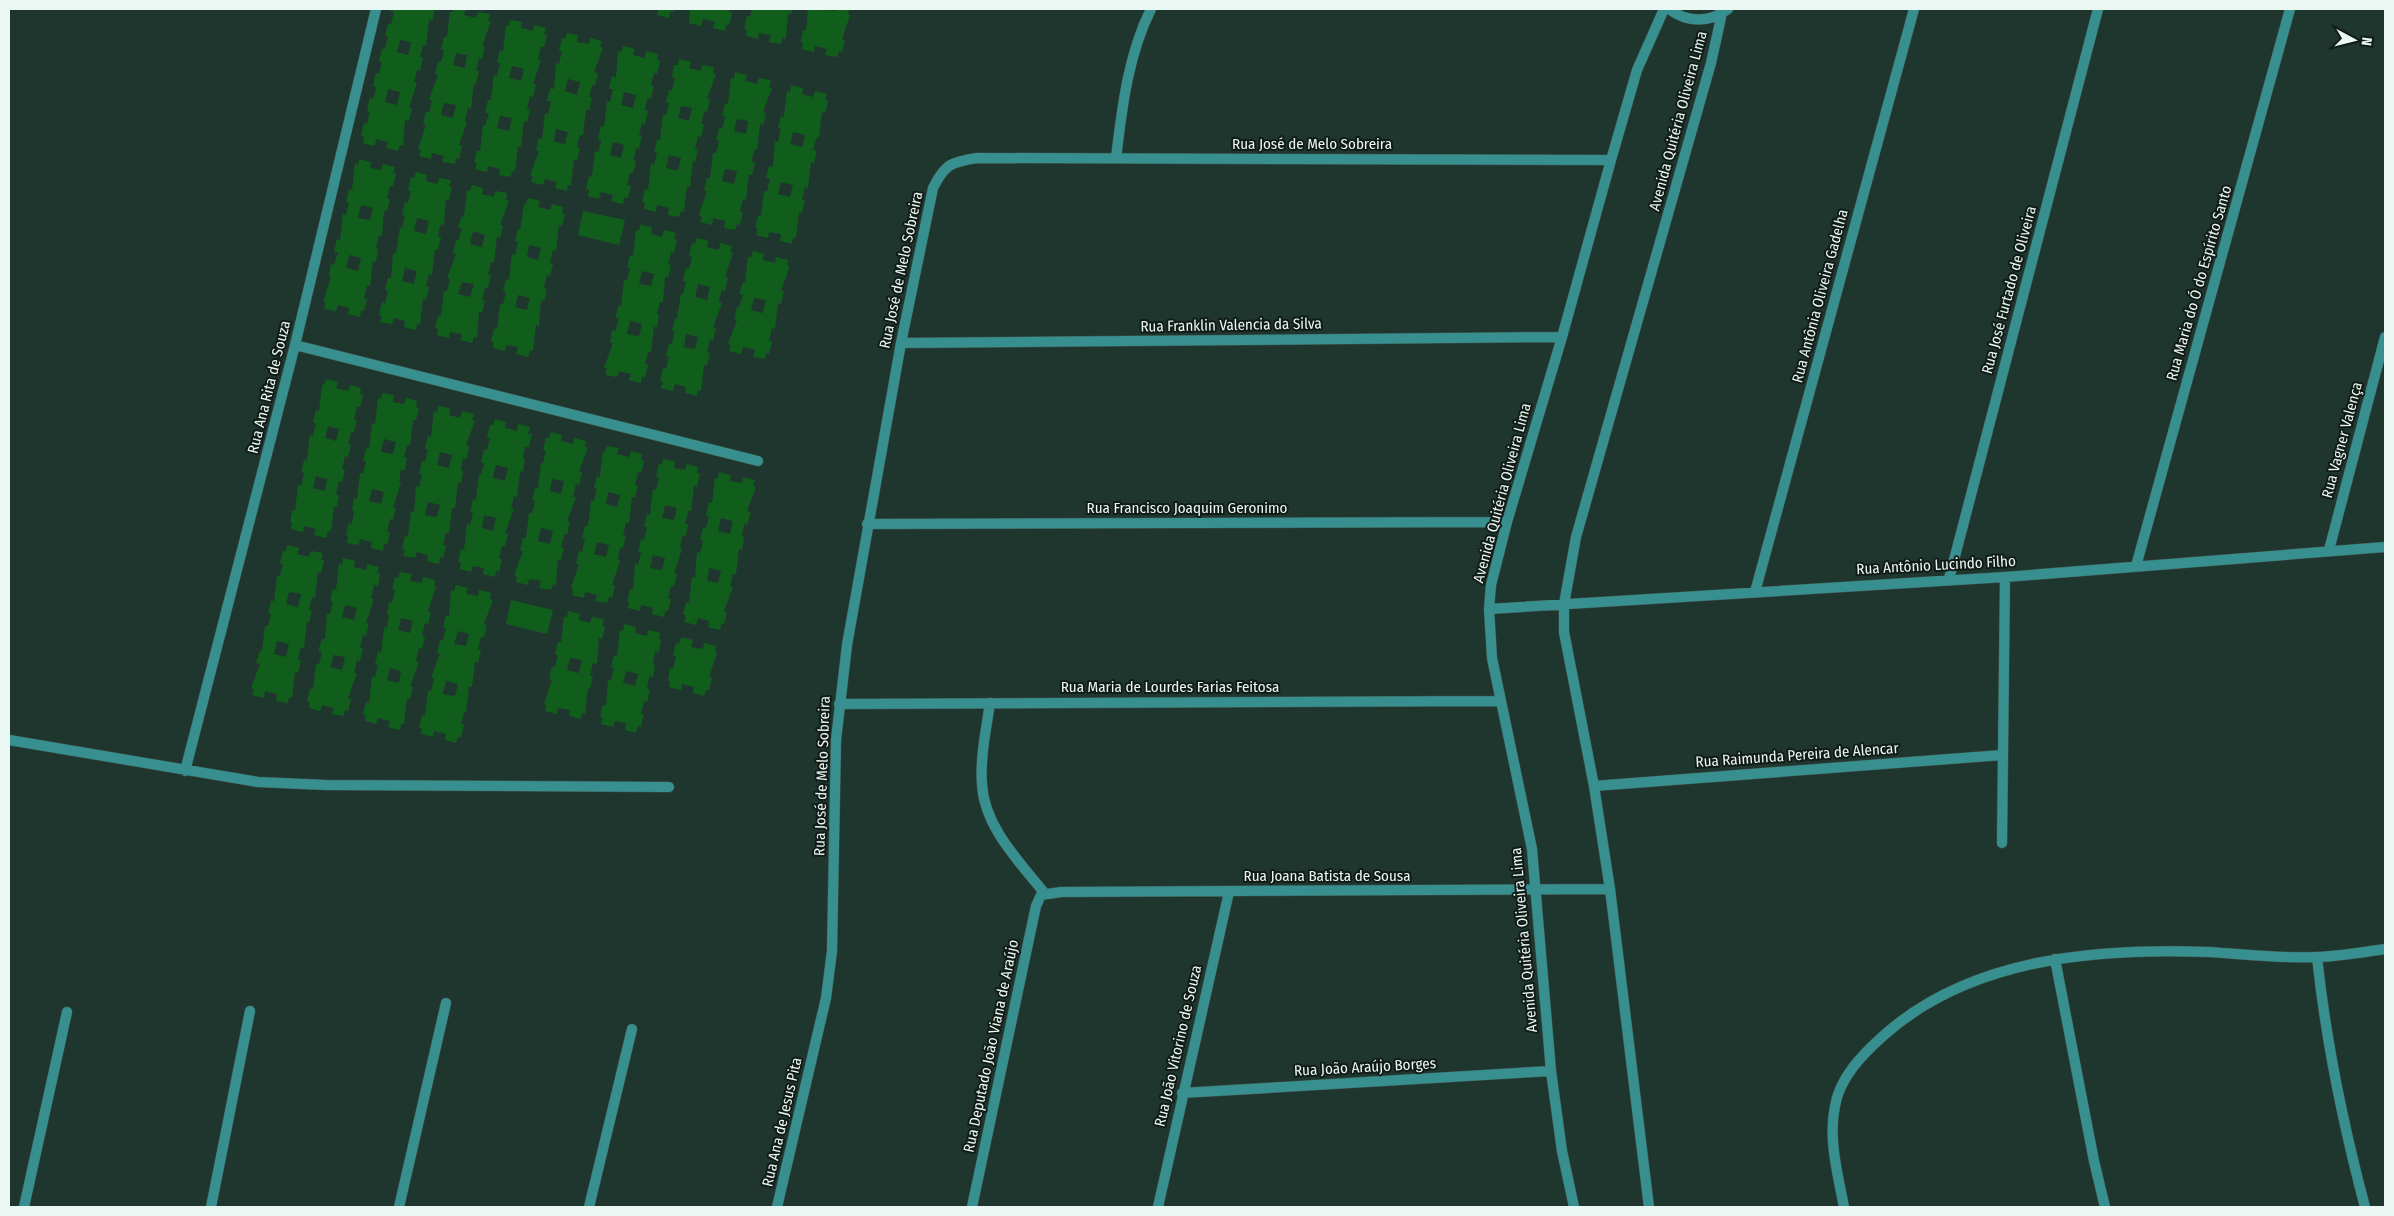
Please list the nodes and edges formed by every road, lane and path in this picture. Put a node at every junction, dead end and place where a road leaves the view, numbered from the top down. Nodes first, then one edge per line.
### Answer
1 (376, 9) edge
2 (1151, 9) edge
3 (1664, 9) edge
4 (1669, 9) edge
5 (1914, 9) edge
6 (2098, 9) edge
7 (2290, 9) edge
8 (1725, 11) edge
9 (1116, 158) junction
10 (1610, 160) junction
11 (1562, 337) junction
12 (2385, 337) edge
13 (901, 343) junction
14 (295, 345) junction
15 (758, 461) dead end
16 (1507, 522) junction
17 (867, 524) junction
18 (2385, 546) edge
19 (2329, 550) junction
20 (2136, 566) junction
21 (2004, 577) junction
22 (1949, 579) junction
23 (1755, 592) junction
24 (1564, 604) junction
25 (1489, 609) junction
26 (1501, 701) junction
27 (990, 703) junction
28 (839, 704) junction
29 (9, 740) edge
30 (2002, 755) junction
31 (185, 771) junction
32 (1594, 786) junction
33 (669, 787) dead end
34 (2002, 843) dead end
35 (1610, 889) junction
36 (1537, 890) junction
37 (1229, 892) junction
38 (1045, 894) junction
39 (2385, 949) edge
40 (2317, 957) junction
41 (2055, 959) junction
42 (446, 1003) dead end
43 (250, 1011) dead end
44 (67, 1012) dead end
45 (632, 1030) dead end
46 (816, 1043) joint
47 (1551, 1071) junction
48 (1182, 1093) junction
49 (24, 1207) edge
50 (211, 1207) edge
51 (400, 1207) edge
52 (589, 1207) edge
53 (777, 1207) edge
54 (972, 1207) edge
55 (1158, 1207) edge
56 (1574, 1207) edge
57 (1649, 1207) edge
58 (1844, 1207) edge
59 (2105, 1207) edge
60 (2366, 1207) edge

1 - 14 street, Rua Ana Rita de Souza
2 - 9 street
3 - 10 street, Avenida Quitéria Oliveira Lima
4 - 8 street
5 - 23 street, Rua Antônia Oliveira Gadelha
6 - 22 street, Rua José Furtado de Oliveira
7 - 20 street, Rua Maria do Ó do Espírito Santo
8 - 24 street, Avenida Quitéria Oliveira Lima
9 - 10 street, Rua José de Melo Sobreira
9 - 13 street, Rua José de Melo Sobreira
10 - 11 street, Avenida Quitéria Oliveira Lima
11 - 13 street, Rua Franklin Valencia da Silva
11 - 16 street, Avenida Quitéria Oliveira Lima
12 - 19 street, Rua Vagner Valença
13 - 17 street, Rua José de Melo Sobreira
14 - 15 street
14 - 31 street, Rua Ana Rita de Souza
16 - 17 street, Rua Francisco Joaquim Geronimo
16 - 25 street, Avenida Quitéria Oliveira Lima
17 - 28 street, Rua José de Melo Sobreira
18 - 19 street, Rua Antônio Lucindo Filho
19 - 20 street, Rua Antônio Lucindo Filho
20 - 21 street, Rua Antônio Lucindo Filho
21 - 22 street, Rua Antônio Lucindo Filho
21 - 30 street
22 - 23 street, Rua Antônio Lucindo Filho
23 - 24 street, Rua Antônio Lucindo Filho
24 - 25 street, Rua Antônio Lucindo Filho
24 - 32 street, Avenida Quitéria Oliveira Lima
25 - 26 street, Avenida Quitéria Oliveira Lima
26 - 27 street, Rua Maria de Lourdes Farias Feitosa
26 - 36 street, Avenida Quitéria Oliveira Lima
27 - 28 street, Rua Maria de Lourdes Farias Feitosa
27 - 38 street
28 - 46 street, Rua José de Melo Sobreira
29 - 31 street
30 - 32 street, Rua Raimunda Pereira de Alencar
30 - 34 street
31 - 33 street
32 - 35 street, Avenida Quitéria Oliveira Lima
35 - 36 street, Rua Joana Batista de Sousa
35 - 57 street, Avenida Quitéria Oliveira Lima
36 - 37 street, Rua Joana Batista de Sousa
36 - 47 street, Avenida Quitéria Oliveira Lima
37 - 38 street, Rua Joana Batista de Sousa
37 - 48 street, Rua João Vitorino de Souza
38 - 54 street, Rua Deputado João Viana de Araújo
39 - 40 street
40 - 41 street
40 - 60 street
41 - 58 street
41 - 59 street
42 - 51 street
43 - 50 street
44 - 49 street
45 - 52 street
46 - 53 street, Rua Ana de Jesus Pita
47 - 48 street, Rua João Araújo Borges
47 - 56 street, Avenida Quitéria Oliveira Lima
48 - 55 street, Rua João Vitorino de Souza

